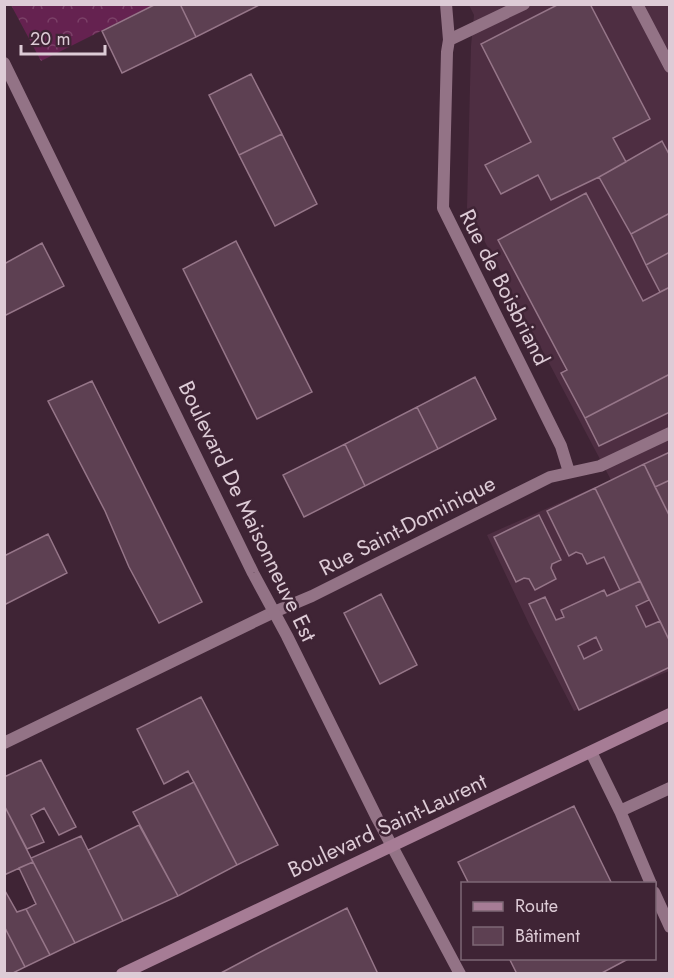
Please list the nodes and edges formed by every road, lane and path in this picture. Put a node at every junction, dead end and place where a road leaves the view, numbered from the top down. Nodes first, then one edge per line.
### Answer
1 (446, 4) edge
2 (524, 4) edge
3 (637, 4) edge
4 (449, 40) junction
5 (4, 63) edge
6 (669, 67) edge
7 (669, 433) edge
8 (569, 472) junction
9 (274, 612) junction
10 (669, 714) edge
11 (4, 743) edge
12 (591, 752) junction
13 (669, 788) edge
14 (620, 812) junction
15 (392, 845) junction
16 (650, 882) edge
17 (656, 897) edge
18 (669, 927) edge
19 (122, 974) edge
20 (460, 974) edge

1 - 4 street, Rue de Boisbriand
2 - 4 street
3 - 6 street
4 - 8 street, Rue de Boisbriand
5 - 9 street, Boulevard De Maisonneuve Est
7 - 8 street, Rue Saint-Dominique
8 - 9 street, Rue Saint-Dominique
9 - 11 street, Rue Saint-Dominique
9 - 15 street, Boulevard De Maisonneuve Est
10 - 12 main road, Boulevard Saint-Laurent
12 - 14 street
12 - 15 main road, Boulevard Saint-Laurent
13 - 14 street
14 - 16 street
15 - 19 main road, Boulevard Saint-Laurent
15 - 20 street, Boulevard De Maisonneuve Est
17 - 18 street

